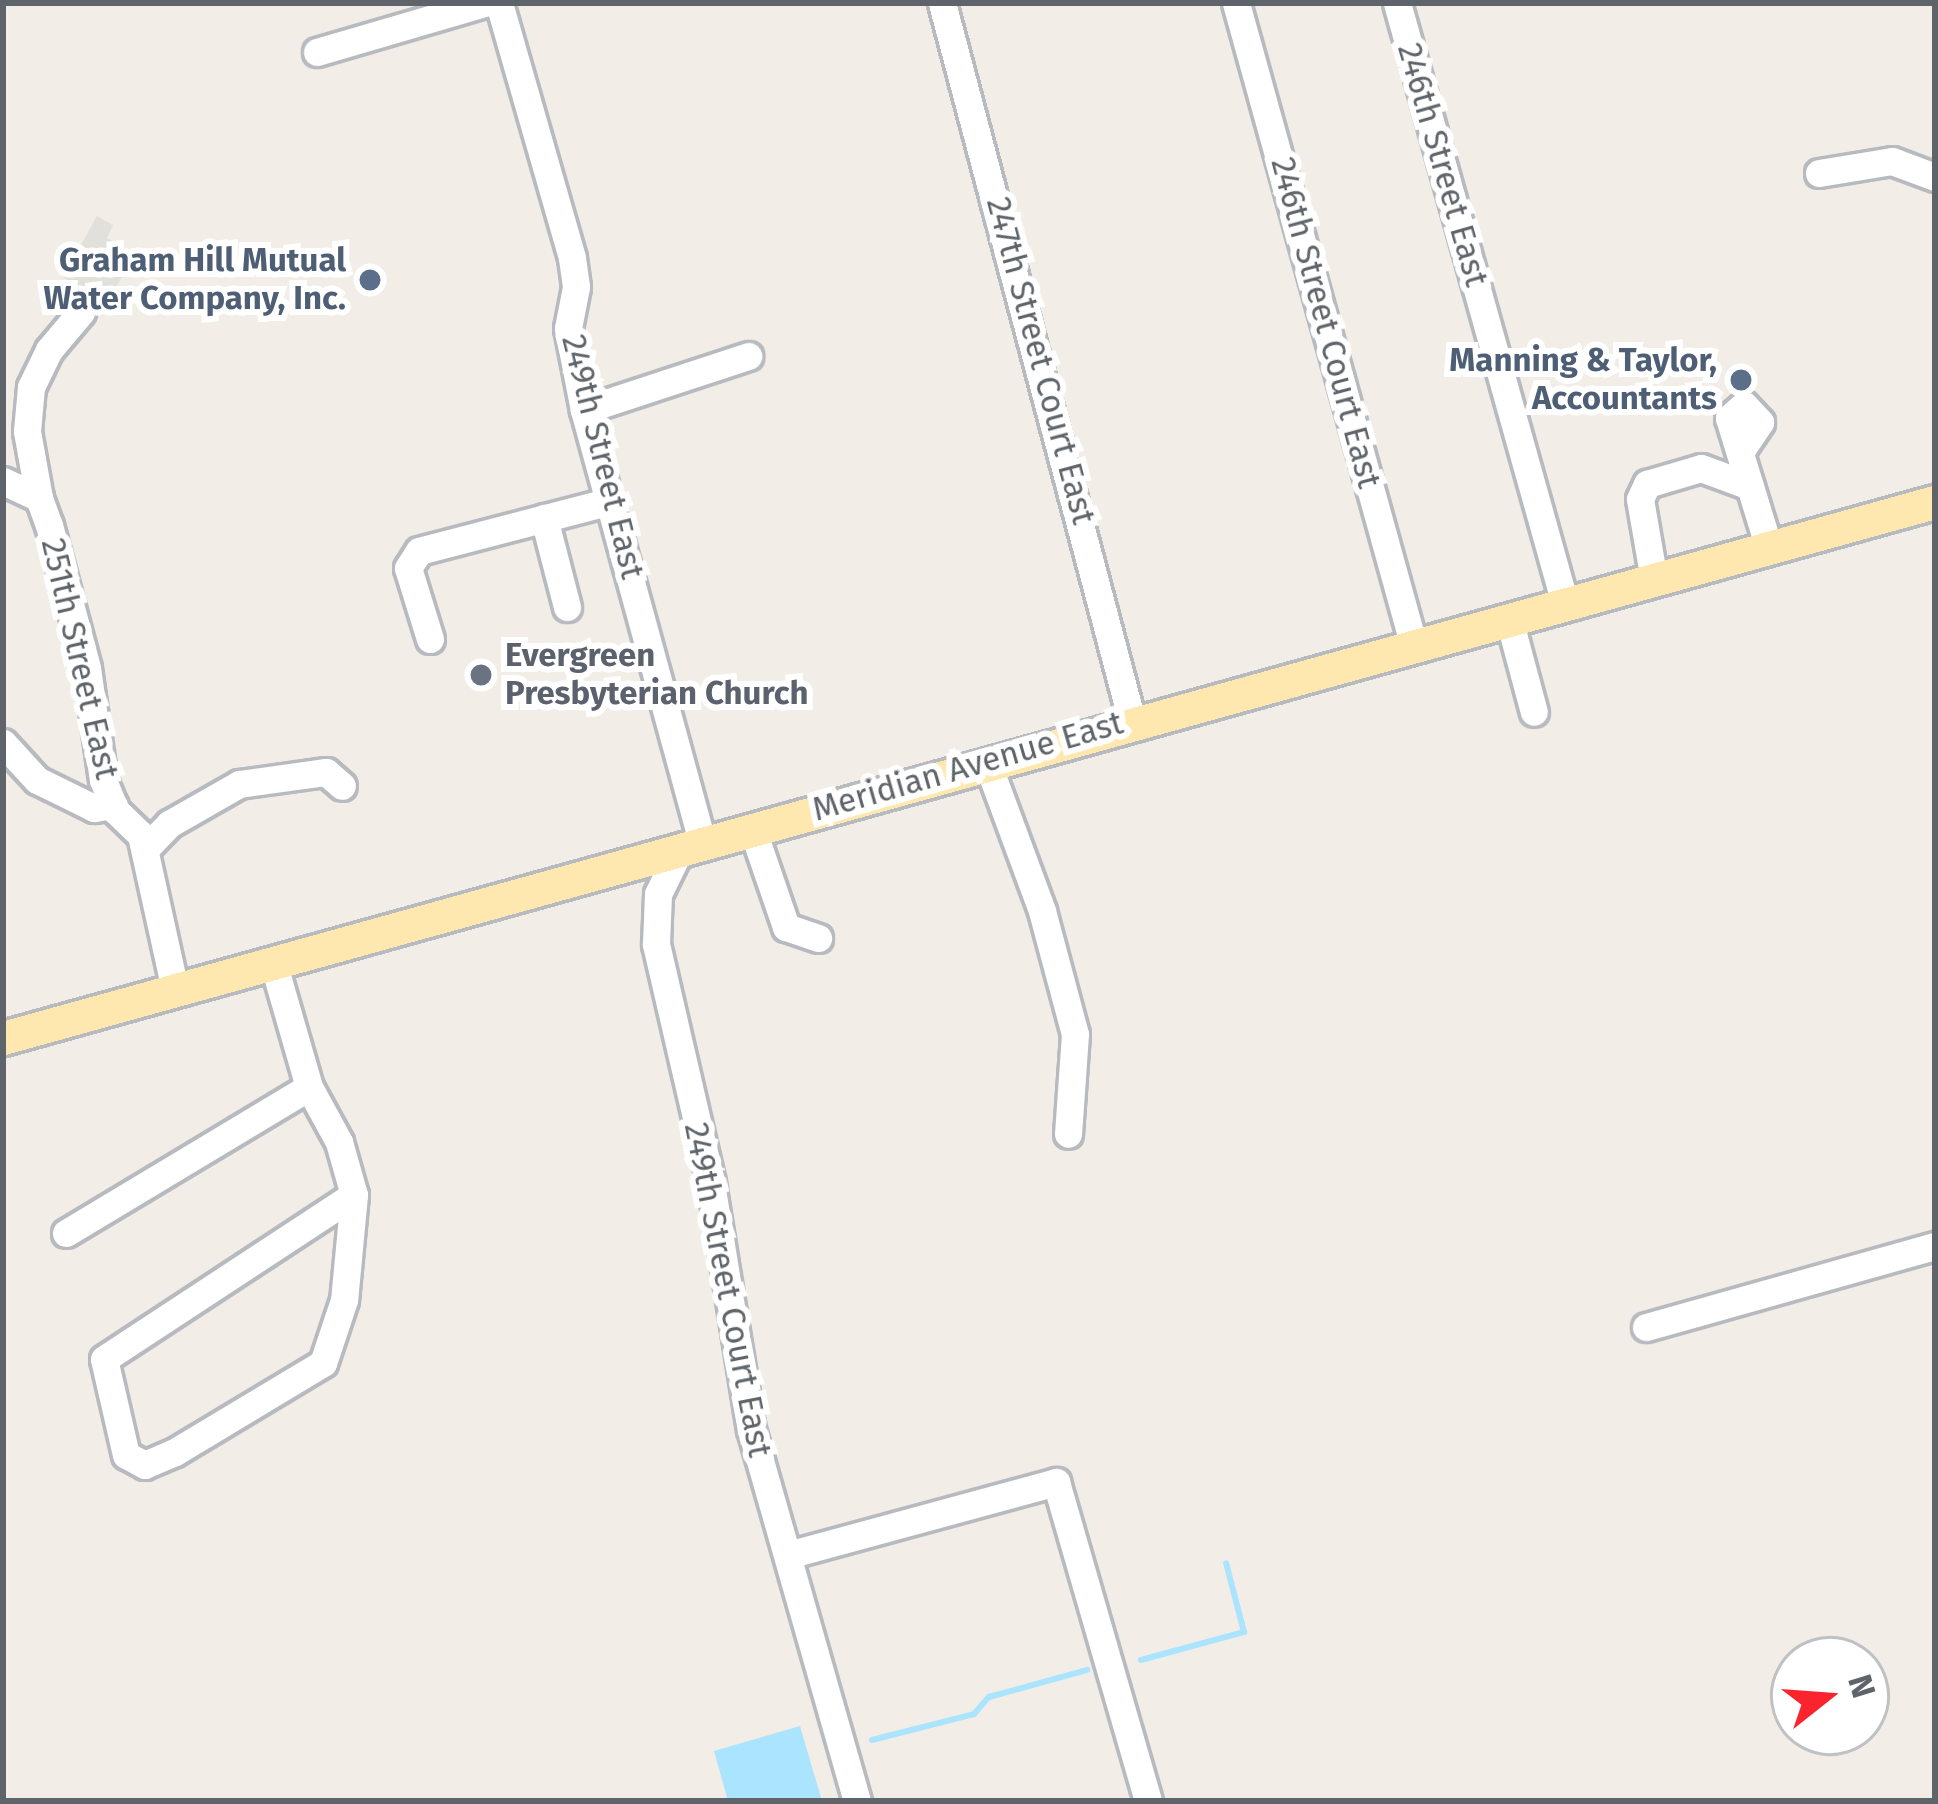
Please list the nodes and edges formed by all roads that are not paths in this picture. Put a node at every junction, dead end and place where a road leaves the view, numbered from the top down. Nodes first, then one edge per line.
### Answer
1 (485, 3) edge
2 (499, 3) edge
3 (942, 3) edge
4 (1236, 3) edge
5 (1397, 3) edge
6 (317, 52) dead end
7 (1819, 173) dead end
8 (1935, 177) edge
9 (81, 313) dead end
10 (748, 356) dead end
11 (584, 410) junction
12 (1740, 452) dead end
13 (3, 481) edge
14 (1750, 486) junction
15 (39, 498) junction
16 (611, 501) junction
17 (1935, 502) edge
18 (544, 518) junction
19 (1769, 548) junction
20 (1654, 580) junction
21 (1564, 604) junction
22 (567, 607) dead end
23 (1509, 619) junction
24 (430, 640) dead end
25 (1413, 643) junction
26 (1534, 712) dead end
27 (1132, 721) junction
28 (3, 742) edge
29 (987, 762) junction
30 (342, 786) dead end
31 (113, 805) junction
32 (752, 828) junction
33 (692, 844) junction
34 (145, 849) junction
35 (818, 938) dead end
36 (273, 962) junction
37 (176, 990) junction
38 (3, 1038) edge
39 (309, 1087) junction
40 (1068, 1134) dead end
41 (354, 1195) junction
42 (66, 1233) dead end
43 (1935, 1246) edge
44 (1646, 1327) dead end
45 (788, 1555) junction
46 (856, 1801) edge
47 (1148, 1801) edge

1 - 6 street
2 - 11 street, 249th Street East
3 - 27 street, 247th Street Court East
4 - 25 street, 246th Street Court East
5 - 21 street, 246th Street East
7 - 8 street
9 - 15 street
10 - 11 street
11 - 16 street, 249th Street East
12 - 14 street
13 - 15 street, 251th Street East
14 - 19 street
14 - 20 street
15 - 31 street, 251th Street East
16 - 18 street
16 - 33 street, 249th Street East
17 - 19 main road, Meridian Avenue East
18 - 22 street
18 - 24 street
19 - 20 main road, Meridian Avenue East
20 - 21 main road, Meridian Avenue East
21 - 23 main road, Meridian Avenue East
23 - 25 main road, Meridian Avenue East
23 - 26 street
25 - 27 main road, Meridian Avenue East
27 - 29 main road, Meridian Avenue East
28 - 31 street
29 - 32 main road, Meridian Avenue East
29 - 40 street
30 - 34 street
31 - 34 street, 251th Street East
32 - 33 main road, Meridian Avenue East
32 - 35 street
33 - 36 main road, Meridian Avenue East
33 - 45 street, 249th Street Court East
34 - 37 street, 251th Street East
36 - 37 main road, Meridian Avenue East
36 - 39 street
37 - 38 main road, Meridian Avenue East
39 - 41 street
39 - 42 street
41 - 41 street
43 - 44 street
45 - 46 street, 249th Street Court East
45 - 47 street

